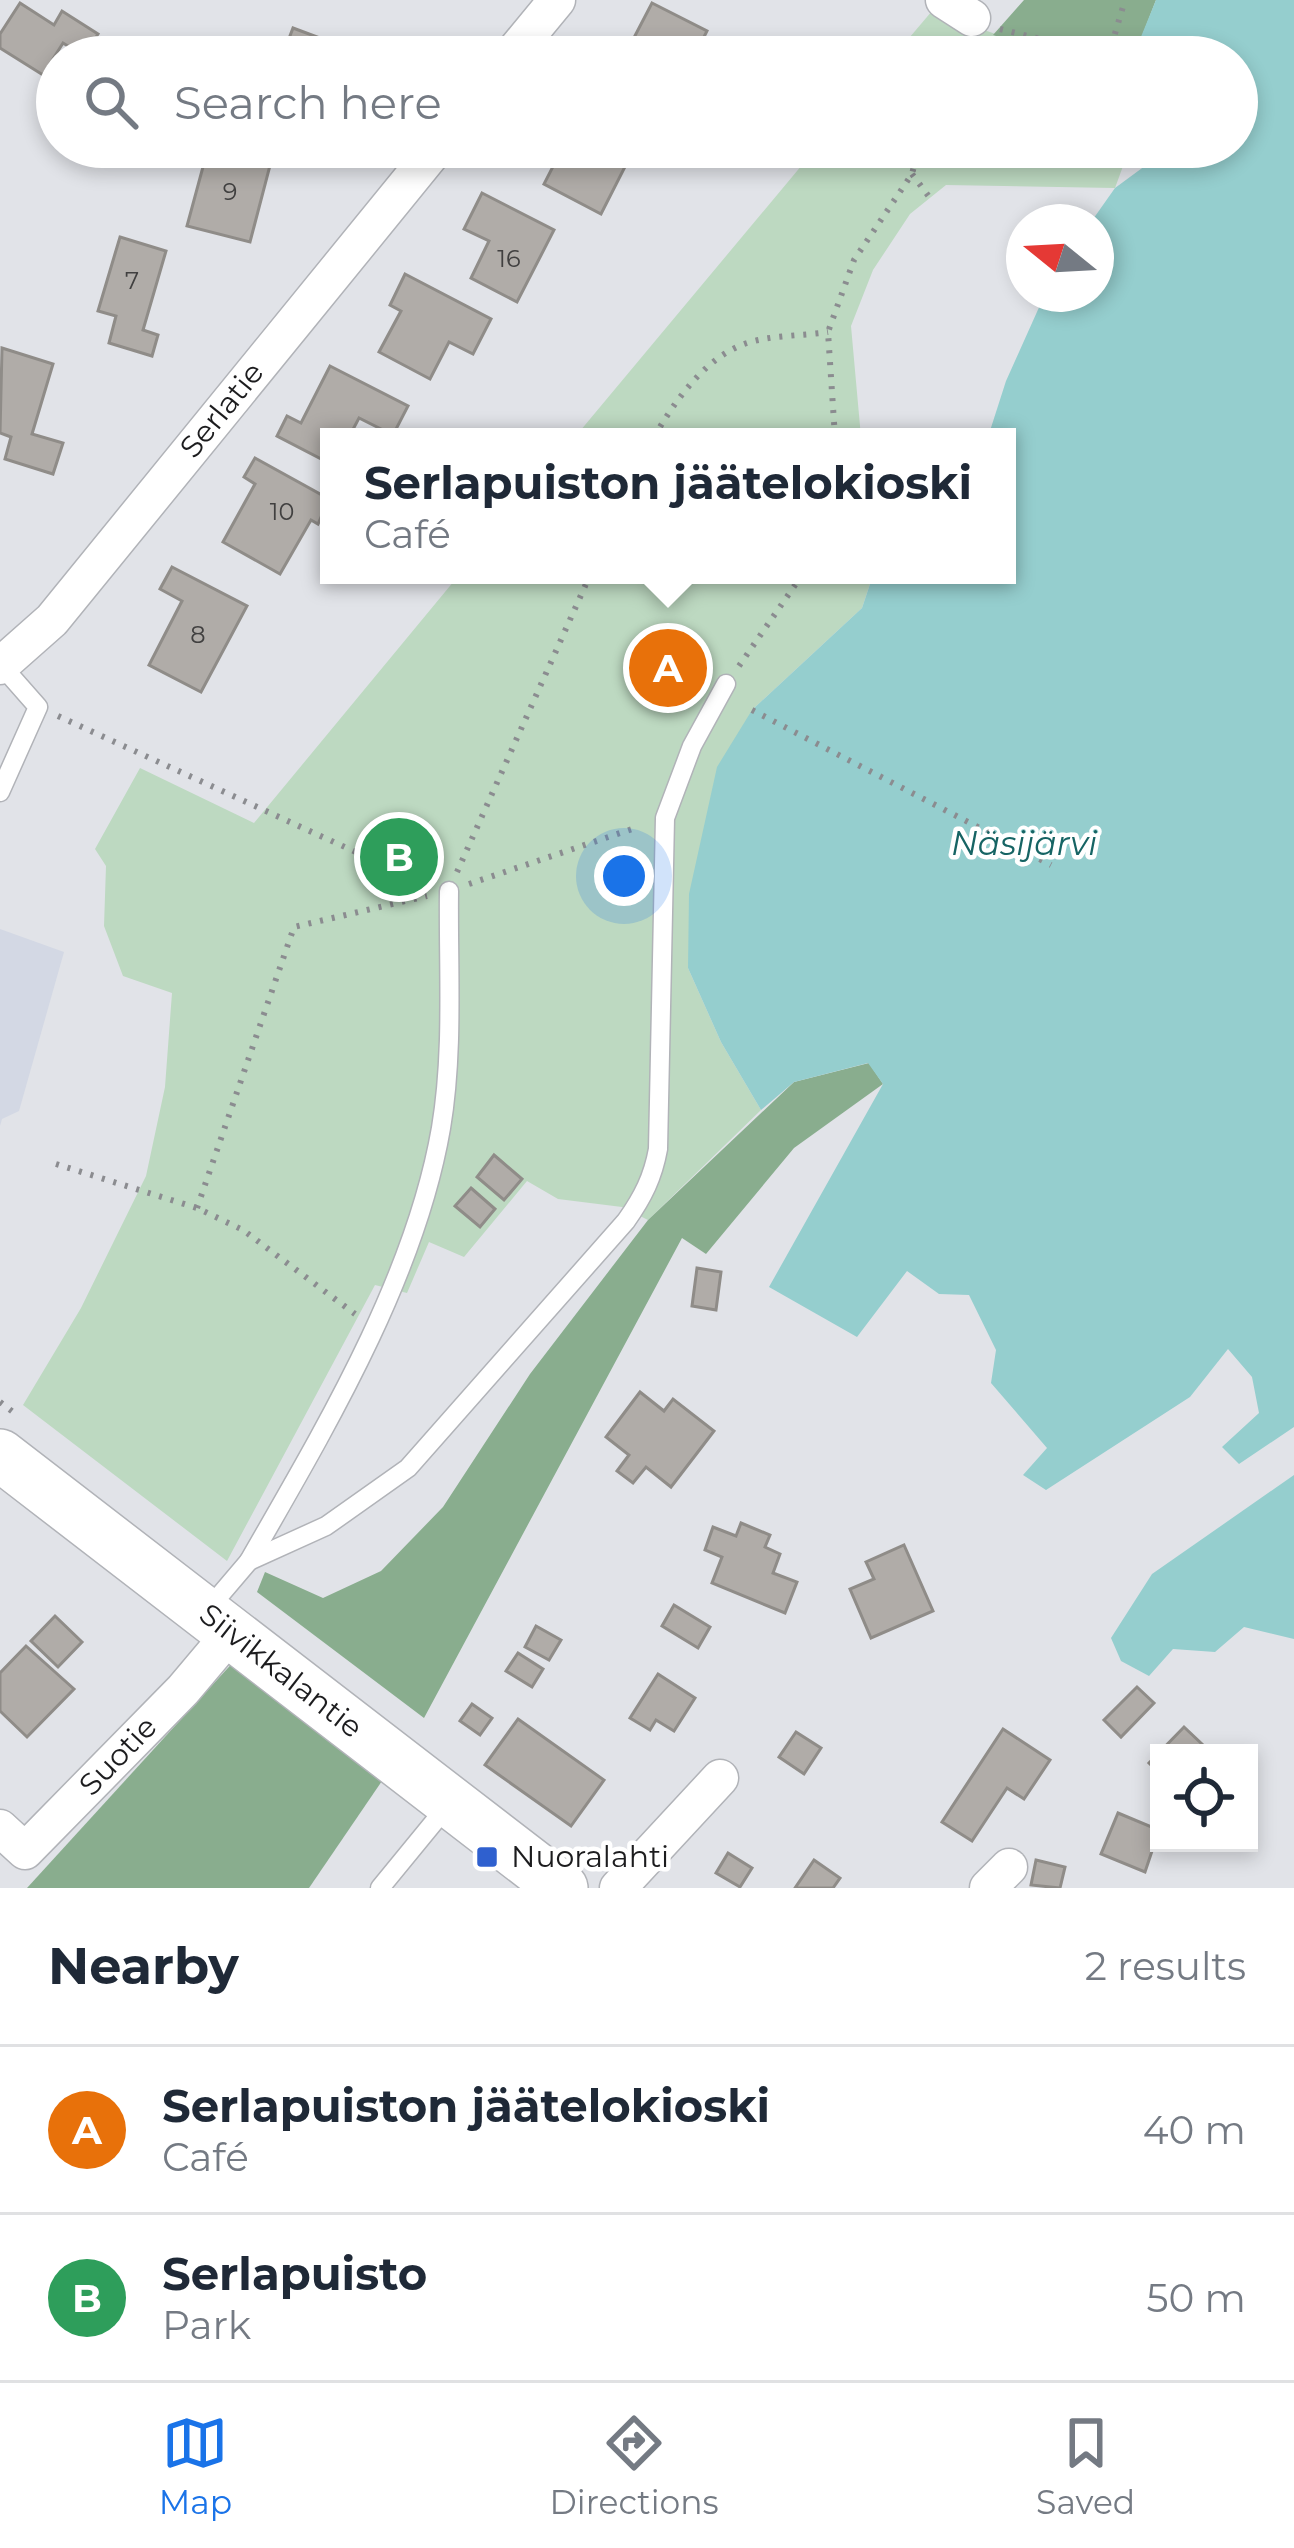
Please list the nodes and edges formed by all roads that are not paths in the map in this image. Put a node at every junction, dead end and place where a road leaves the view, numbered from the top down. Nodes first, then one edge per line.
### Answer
1 (556, 0) edge
2 (527, 36) edge
3 (420, 168) edge
4 (0, 666) edge
5 (726, 684) road end
6 (0, 792) edge
7 (449, 890) road end
8 (0, 1455) edge
9 (249, 1561) junction
10 (218, 1622) junction
11 (720, 1778) dead end
12 (451, 1802) junction
13 (0, 1828) edge
14 (380, 1888) edge
15 (562, 1888) edge
16 (618, 1888) edge

1 - 2 street
3 - 4 street, Serlatie
4 - 6 lane
5 - 9 lane
7 - 9 lane
8 - 10 main road, Siivikkalantie
9 - 10 lane
10 - 12 main road, Siivikkalantie
10 - 13 street, Suotie
11 - 16 street
12 - 14 lane
12 - 15 main road, Siivikkalantie

